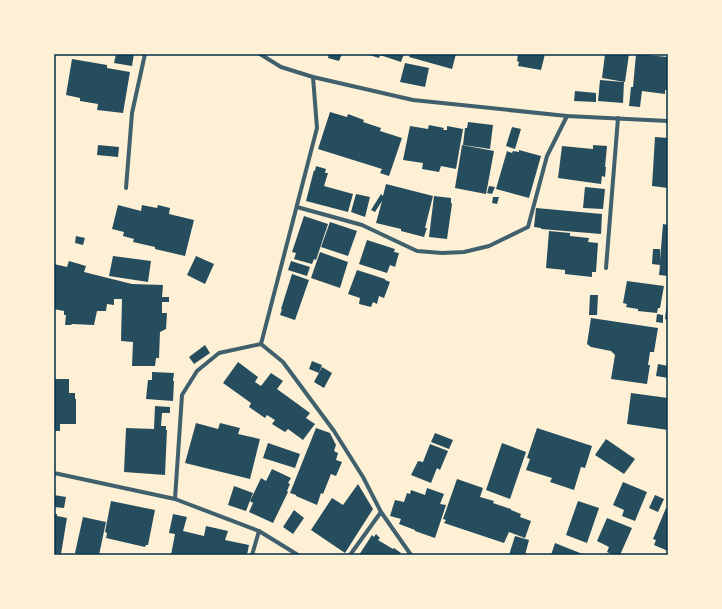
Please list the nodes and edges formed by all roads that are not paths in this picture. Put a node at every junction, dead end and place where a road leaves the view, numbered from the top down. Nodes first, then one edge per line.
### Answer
1 (146, 54) edge
2 (260, 54) edge
3 (314, 77) junction
4 (567, 116) junction
5 (618, 118) junction
6 (668, 121) edge
7 (126, 188) dead end
8 (296, 207) junction
9 (606, 268) dead end
10 (261, 344) junction
11 (54, 473) edge
12 (175, 499) junction
13 (381, 512) junction
14 (259, 531) junction
15 (252, 555) edge
16 (298, 555) edge
17 (350, 555) edge
18 (411, 555) edge

1 - 7 street
2 - 3 street
3 - 4 street
3 - 8 street
4 - 5 street
4 - 8 street
5 - 6 street
5 - 9 street
8 - 10 street
10 - 12 street
10 - 13 street
11 - 12 street
12 - 14 street
13 - 17 street
13 - 18 street
14 - 15 street
14 - 16 street

